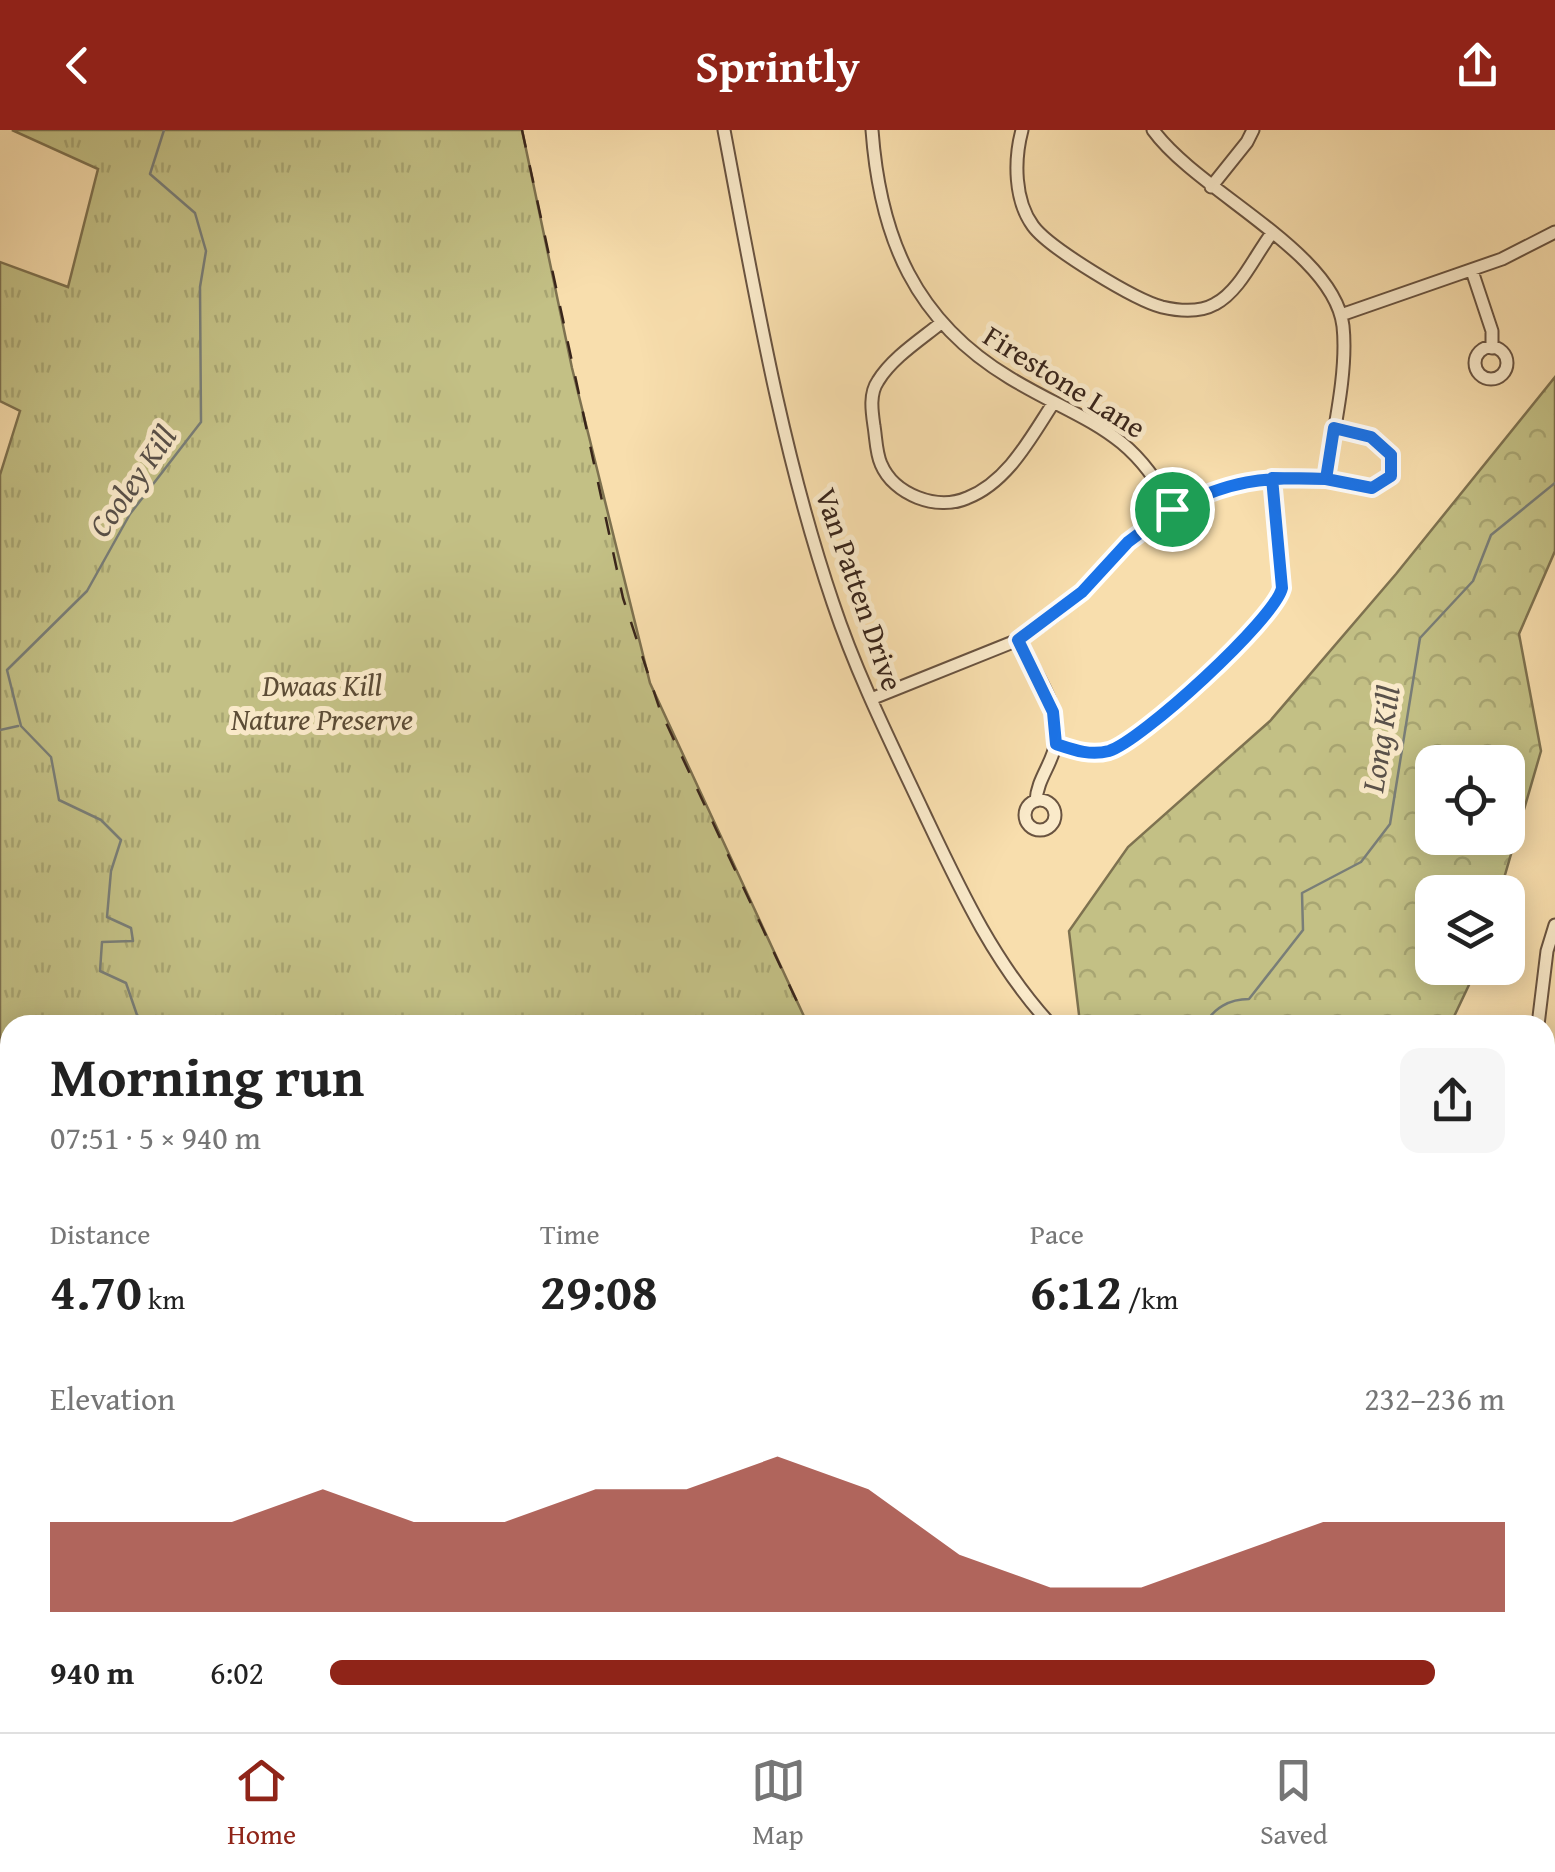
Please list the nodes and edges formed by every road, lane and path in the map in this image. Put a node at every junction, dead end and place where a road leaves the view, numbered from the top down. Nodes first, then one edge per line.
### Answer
1 (724, 130) edge
2 (872, 130) edge
3 (1022, 130) edge
4 (1152, 130) edge
5 (1253, 130) edge
6 (1210, 187) junction
7 (1555, 232) edge
8 (1272, 233) junction
9 (1472, 271) junction
10 (1341, 315) junction
11 (941, 323) junction
12 (1492, 348) dead end
13 (1054, 402) junction
14 (1334, 428) junction
15 (1272, 478) junction
16 (1326, 479) junction
17 (1172, 509) junction
18 (1018, 640) junction
19 (871, 699) junction
20 (1056, 744) junction
21 (1036, 801) dead end
22 (1555, 925) edge
23 (1551, 951) edge
24 (1549, 986) edge
25 (1043, 1015) edge
26 (1541, 1015) edge

1 - 19 street, Van Patten Drive
2 - 11 street, Firestone Lane
3 - 8 street
4 - 6 street
5 - 6 street
6 - 8 street
7 - 9 street
8 - 10 street
9 - 10 street
9 - 12 street
10 - 14 street
11 - 13 street, Firestone Lane
11 - 13 street
13 - 17 street, Firestone Lane
14 - 16 street
14 - 16 street
15 - 16 street
15 - 17 street
15 - 20 street
17 - 18 street
18 - 19 street
18 - 20 street
19 - 25 street, Van Patten Drive
20 - 21 street
22 - 23 street
23 - 24 street
24 - 26 street

